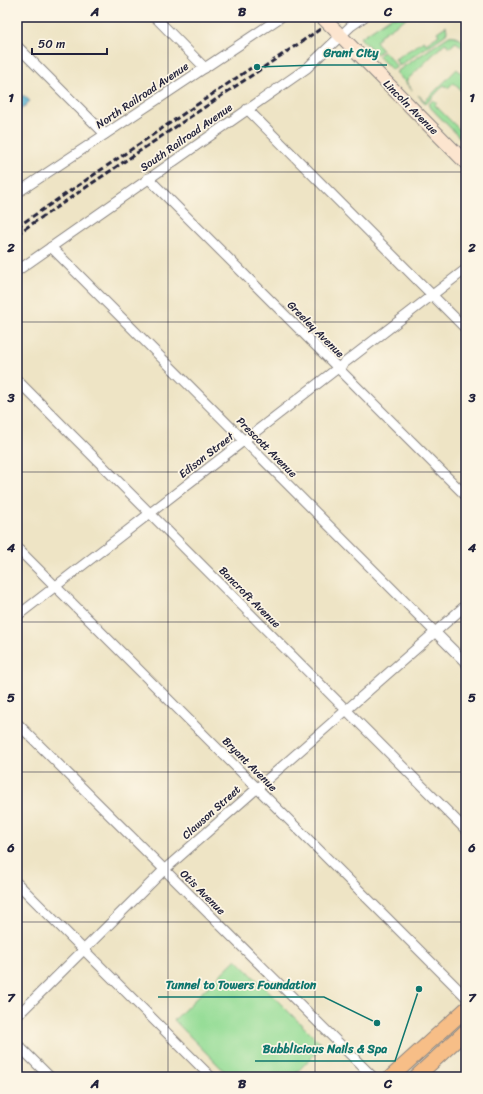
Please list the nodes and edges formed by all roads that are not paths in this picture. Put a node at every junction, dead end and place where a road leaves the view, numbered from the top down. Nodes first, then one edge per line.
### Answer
1 (155, 17) edge
2 (281, 17) edge
3 (322, 17) edge
4 (364, 17) edge
5 (338, 33) junction
6 (17, 46) edge
7 (205, 68) junction
8 (247, 109) junction
9 (105, 134) junction
10 (466, 163) edge
11 (148, 178) junction
12 (17, 193) edge
13 (51, 247) junction
14 (466, 269) edge
15 (17, 271) edge
16 (432, 295) junction
17 (466, 329) edge
18 (338, 368) junction
19 (17, 380) edge
20 (244, 441) junction
21 (466, 496) edge
22 (149, 514) junction
23 (17, 548) edge
24 (55, 587) junction
25 (466, 605) edge
26 (17, 616) edge
27 (435, 632) junction
28 (466, 663) edge
29 (345, 710) junction
30 (17, 723) edge
31 (256, 788) junction
32 (466, 830) edge
33 (164, 870) junction
34 (17, 883) edge
35 (84, 950) junction
36 (466, 997) edge
37 (466, 1009) edge
38 (17, 1016) edge
39 (466, 1031) edge
40 (17, 1044) edge
41 (50, 1077) edge
42 (211, 1077) edge
43 (374, 1077) edge
44 (391, 1077) edge
45 (416, 1077) edge

1 - 7 street
2 - 7 street, North Railroad Avenue
3 - 5 street, Lincoln Avenue, bridge
4 - 5 street, South Railroad Avenue
5 - 8 street, South Railroad Avenue
5 - 10 street, Lincoln Avenue
6 - 9 street
7 - 9 street, North Railroad Avenue
8 - 11 street, South Railroad Avenue
8 - 16 street
9 - 12 street, North Railroad Avenue
11 - 13 street, South Railroad Avenue
11 - 18 street, Greeley Avenue
13 - 15 street, South Railroad Avenue
13 - 20 street, Prescott Avenue
14 - 16 street, Edison Street
16 - 17 street
16 - 18 street, Edison Street
18 - 20 street, Edison Street
18 - 21 street, Greeley Avenue
19 - 22 street, Bancroft Avenue
20 - 22 street, Edison Street
20 - 27 street, Prescott Avenue
22 - 24 street, Edison Street
22 - 29 street, Bancroft Avenue
23 - 24 street, Bryant Avenue
24 - 26 street, Edison Street
24 - 31 street, Bryant Avenue
25 - 27 street, Clawson Street
27 - 28 street, Prescott Avenue
27 - 29 street, Clawson Street
29 - 31 street, Clawson Street
29 - 32 street, Bancroft Avenue
30 - 33 street, Otis Avenue
31 - 33 street, Clawson Street
31 - 36 street, Bryant Avenue
33 - 35 street, Clawson Street
33 - 43 street, Otis Avenue
34 - 35 street
35 - 38 street, Clawson Street
35 - 42 street
37 - 44 main road
39 - 45 main road
40 - 41 street

